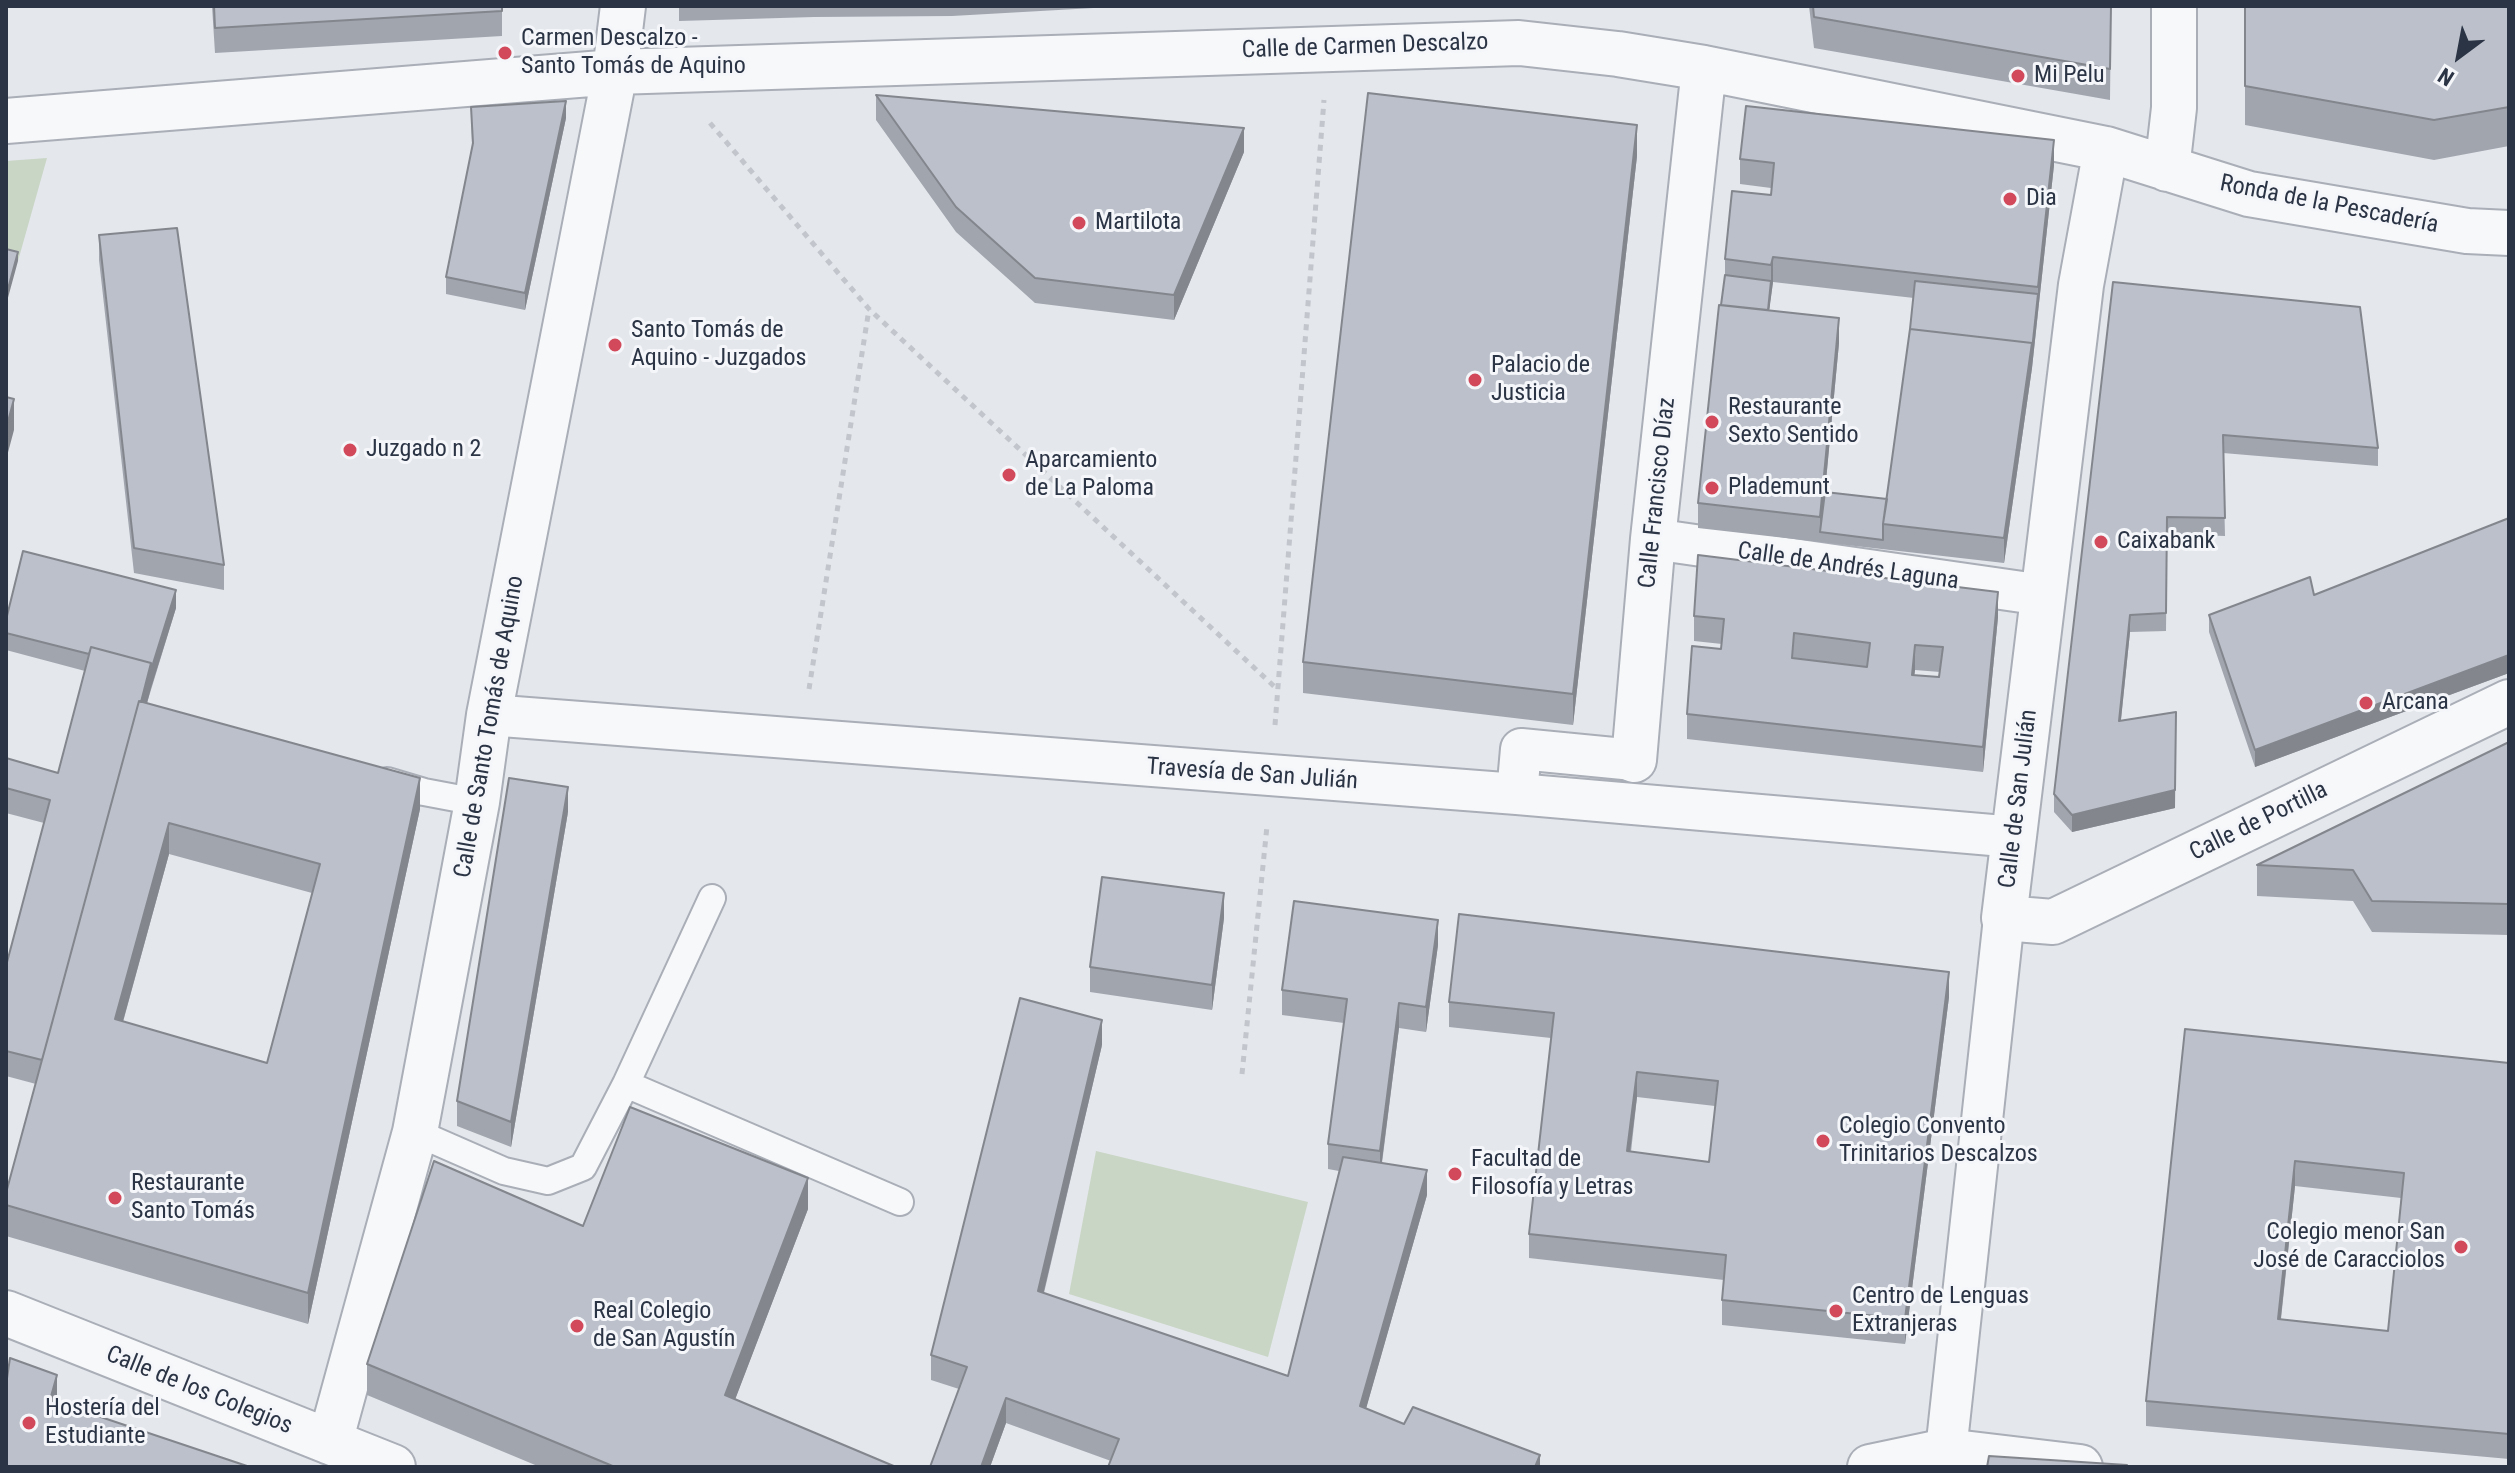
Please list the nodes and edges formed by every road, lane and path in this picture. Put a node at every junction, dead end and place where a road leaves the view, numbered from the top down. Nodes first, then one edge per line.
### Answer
1 (623, 6) edge
2 (2174, 6) edge
3 (1330, 48) junction
4 (1704, 68) junction
5 (615, 72) junction
6 (683, 72) junction
7 (6, 121) edge
8 (2106, 149) junction
9 (2167, 169) junction
10 (2509, 233) edge
11 (869, 309) junction
12 (1653, 539) junction
13 (2043, 595) junction
14 (1278, 690) junction
15 (2509, 702) edge
16 (489, 715) junction
17 (801, 741) junction
18 (1634, 760) joint
19 (364, 774) edge
20 (1272, 777) junction
21 (1517, 794) junction
22 (477, 802) junction
23 (2015, 837) junction
24 (712, 898) dead end
25 (2004, 918) junction
26 (1242, 1074) dead end
27 (626, 1084) junction
28 (415, 1132) junction
29 (900, 1202) dead end
30 (6, 1313) edge
31 (330, 1442) junction
32 (1946, 1451) junction
33 (393, 1467) edge
34 (1870, 1467) edge
35 (2080, 1467) edge

1 - 5 street, Calle de Santo Tomás de Aquino
2 - 9 street
3 - 4 street, Calle de Carmen Descalzo
3 - 6 street, Calle de Carmen Descalzo
3 - 14 path
4 - 8 street, Calle de Carmen Descalzo
4 - 12 street, Calle Francisco Díaz
5 - 6 street, Calle de Carmen Descalzo
5 - 7 street, Calle de Carmen Descalzo
5 - 16 street, Calle de Santo Tomás de Aquino
6 - 11 path
8 - 9 street, Ronda de la Pescadería
8 - 13 street, Calle de San Julián
9 - 10 street, Ronda de la Pescadería
11 - 14 path
11 - 17 path
12 - 13 street, Calle de Andrés Laguna
12 - 18 street, Calle Francisco Díaz
13 - 23 street, Calle de San Julián
14 - 20 path
15 - 25 street, Calle de Portilla
16 - 17 street, Travesía de San Julián
16 - 22 street, Calle de Santo Tomás de Aquino
17 - 20 street, Travesía de San Julián
18 - 21 street, Calle Francisco Díaz
19 - 22 lane
20 - 21 street, Travesía de San Julián
20 - 26 path
21 - 23 street, Travesía de San Julián
22 - 28 street, Calle de Santo Tomás de Aquino
23 - 25 street, Calle de San Julián
24 - 27 lane
25 - 32 street, Calle de San Julián
27 - 28 lane
27 - 29 lane
28 - 31 street, Calle de Santo Tomás de Aquino
30 - 31 street, Calle de los Colegios
31 - 33 street, Calle de los Colegios
32 - 34 street
32 - 35 street

